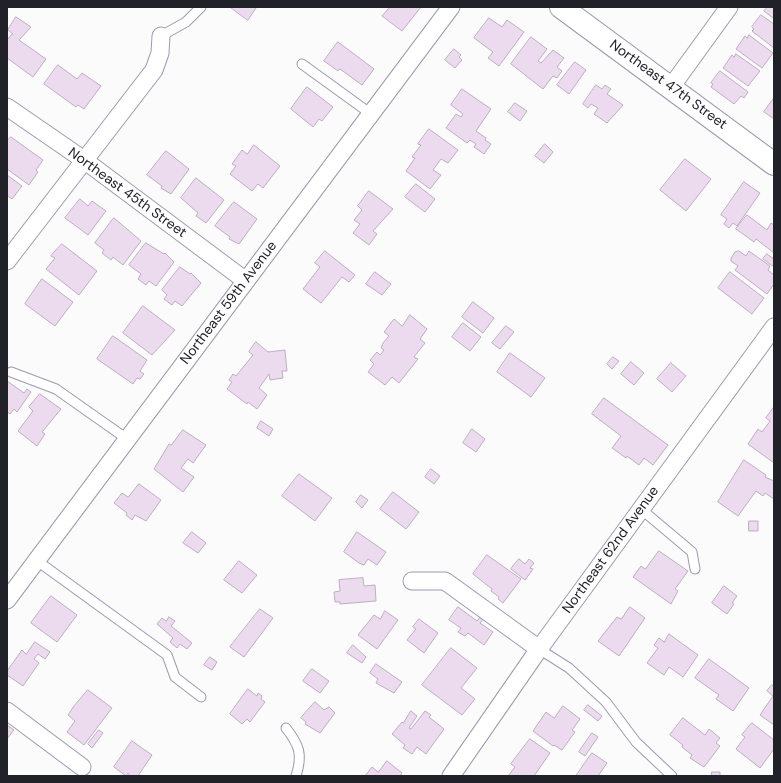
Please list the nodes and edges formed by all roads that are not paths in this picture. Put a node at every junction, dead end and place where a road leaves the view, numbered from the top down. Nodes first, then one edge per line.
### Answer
1 (201, 7) edge
2 (451, 7) edge
3 (561, 7) edge
4 (729, 7) edge
5 (161, 36) joint
6 (302, 64) dead end
7 (671, 87) junction
8 (7, 107) edge
9 (371, 114) junction
10 (84, 160) junction
11 (774, 164) edge
12 (7, 261) edge
13 (246, 281) junction
14 (774, 327) edge
15 (12, 372) dead end
16 (128, 439) junction
17 (641, 509) junction
18 (36, 560) junction
19 (695, 569) dead end
20 (412, 581) dead end
21 (7, 600) edge
22 (538, 649) junction
23 (201, 697) dead end
24 (7, 711) edge
25 (286, 728) dead end
26 (82, 767) dead end
27 (296, 776) edge
28 (451, 776) edge
29 (672, 776) edge

1 - 5 lane
2 - 9 street, Northeast 59th Avenue
3 - 7 street, Northeast 47th Street
4 - 7 street
5 - 10 street
6 - 9 lane
7 - 11 street, Northeast 47th Street
8 - 10 street, Northeast 45th Street
9 - 13 street, Northeast 59th Avenue
10 - 12 street
10 - 13 street, Northeast 45th Street
13 - 16 street, Northeast 59th Avenue
14 - 17 street, Northeast 62nd Avenue
15 - 16 lane
16 - 18 street, Northeast 59th Avenue
17 - 19 lane
17 - 22 street, Northeast 62nd Avenue
18 - 21 street, Northeast 59th Avenue
18 - 23 lane
20 - 22 street
22 - 28 street, Northeast 62nd Avenue
22 - 29 lane
24 - 26 street
25 - 27 lane

